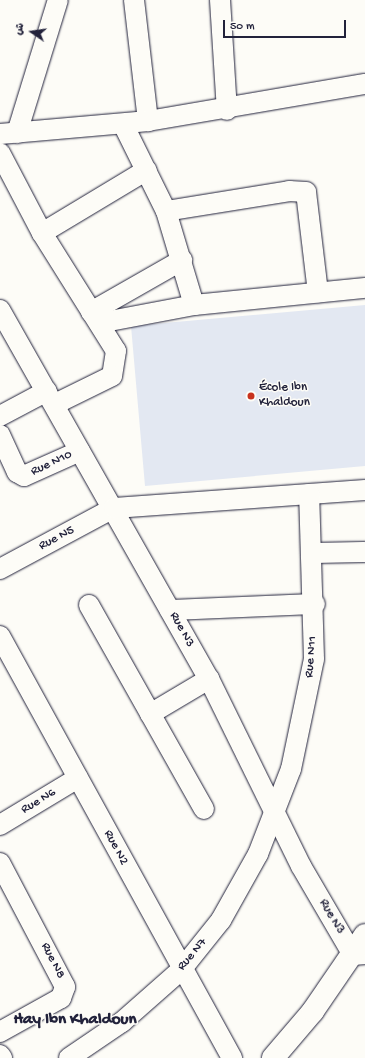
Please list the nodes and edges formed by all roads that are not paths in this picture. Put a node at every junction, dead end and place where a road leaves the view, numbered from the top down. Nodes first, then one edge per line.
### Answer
1 (58, 0) edge
2 (134, 0) edge
3 (220, 0) edge
4 (365, 84) edge
5 (227, 110) junction
6 (148, 121) junction
7 (122, 124) junction
8 (8, 134) edge
9 (0, 153) edge
10 (147, 170) junction
11 (166, 211) junction
12 (42, 233) junction
13 (182, 260) junction
14 (365, 288) edge
15 (318, 292) junction
16 (194, 305) junction
17 (0, 310) edge
18 (95, 318) junction
19 (51, 397) junction
20 (0, 416) edge
21 (0, 435) edge
22 (80, 451) junction
23 (365, 490) edge
24 (309, 494) junction
25 (114, 508) junction
26 (365, 552) edge
27 (312, 553) junction
28 (0, 569) edge
29 (315, 604) junction
30 (90, 605) dead end
31 (170, 610) junction
32 (0, 636) edge
33 (209, 679) junction
34 (150, 714) junction
35 (78, 778) junction
36 (204, 809) dead end
37 (273, 815) junction
38 (0, 825) edge
39 (0, 863) edge
40 (365, 935) edge
41 (359, 955) edge
42 (181, 970) junction
43 (0, 1032) edge
44 (0, 1055) edge
45 (2, 1058) edge
46 (69, 1058) edge
47 (232, 1058) edge
48 (273, 1058) edge

1 - 8 street
2 - 6 street
3 - 5 street
4 - 5 street
5 - 6 street
6 - 7 street
7 - 8 street
7 - 10 street
9 - 12 street
10 - 11 street
10 - 12 street
11 - 13 street
11 - 15 street
12 - 18 street
13 - 16 street
13 - 18 street
14 - 15 street
15 - 16 street
16 - 18 street
17 - 19 street, Rue N3
18 - 19 street
19 - 20 street
19 - 22 street, Rue N3
21 - 22 street, Rue N10
22 - 25 street, Rue N3
23 - 24 street
24 - 25 street
24 - 27 street, Rue N11
25 - 28 street, Rue N5
25 - 31 street, Rue N3
26 - 27 street
27 - 29 street, Rue N11
29 - 31 street
29 - 37 street, Rue N11
30 - 34 street
31 - 33 street, Rue N3
32 - 35 street, Rue N2
33 - 34 street
33 - 37 street, Rue N3
34 - 36 street
35 - 38 street, Rue N6
35 - 42 street, Rue N2
37 - 41 street, Rue N3
37 - 42 street, Rue N7
39 - 43 street, Rue N8
40 - 41 main road
41 - 48 main road
42 - 46 street, Rue N7
42 - 47 street, Rue N2
44 - 45 street

